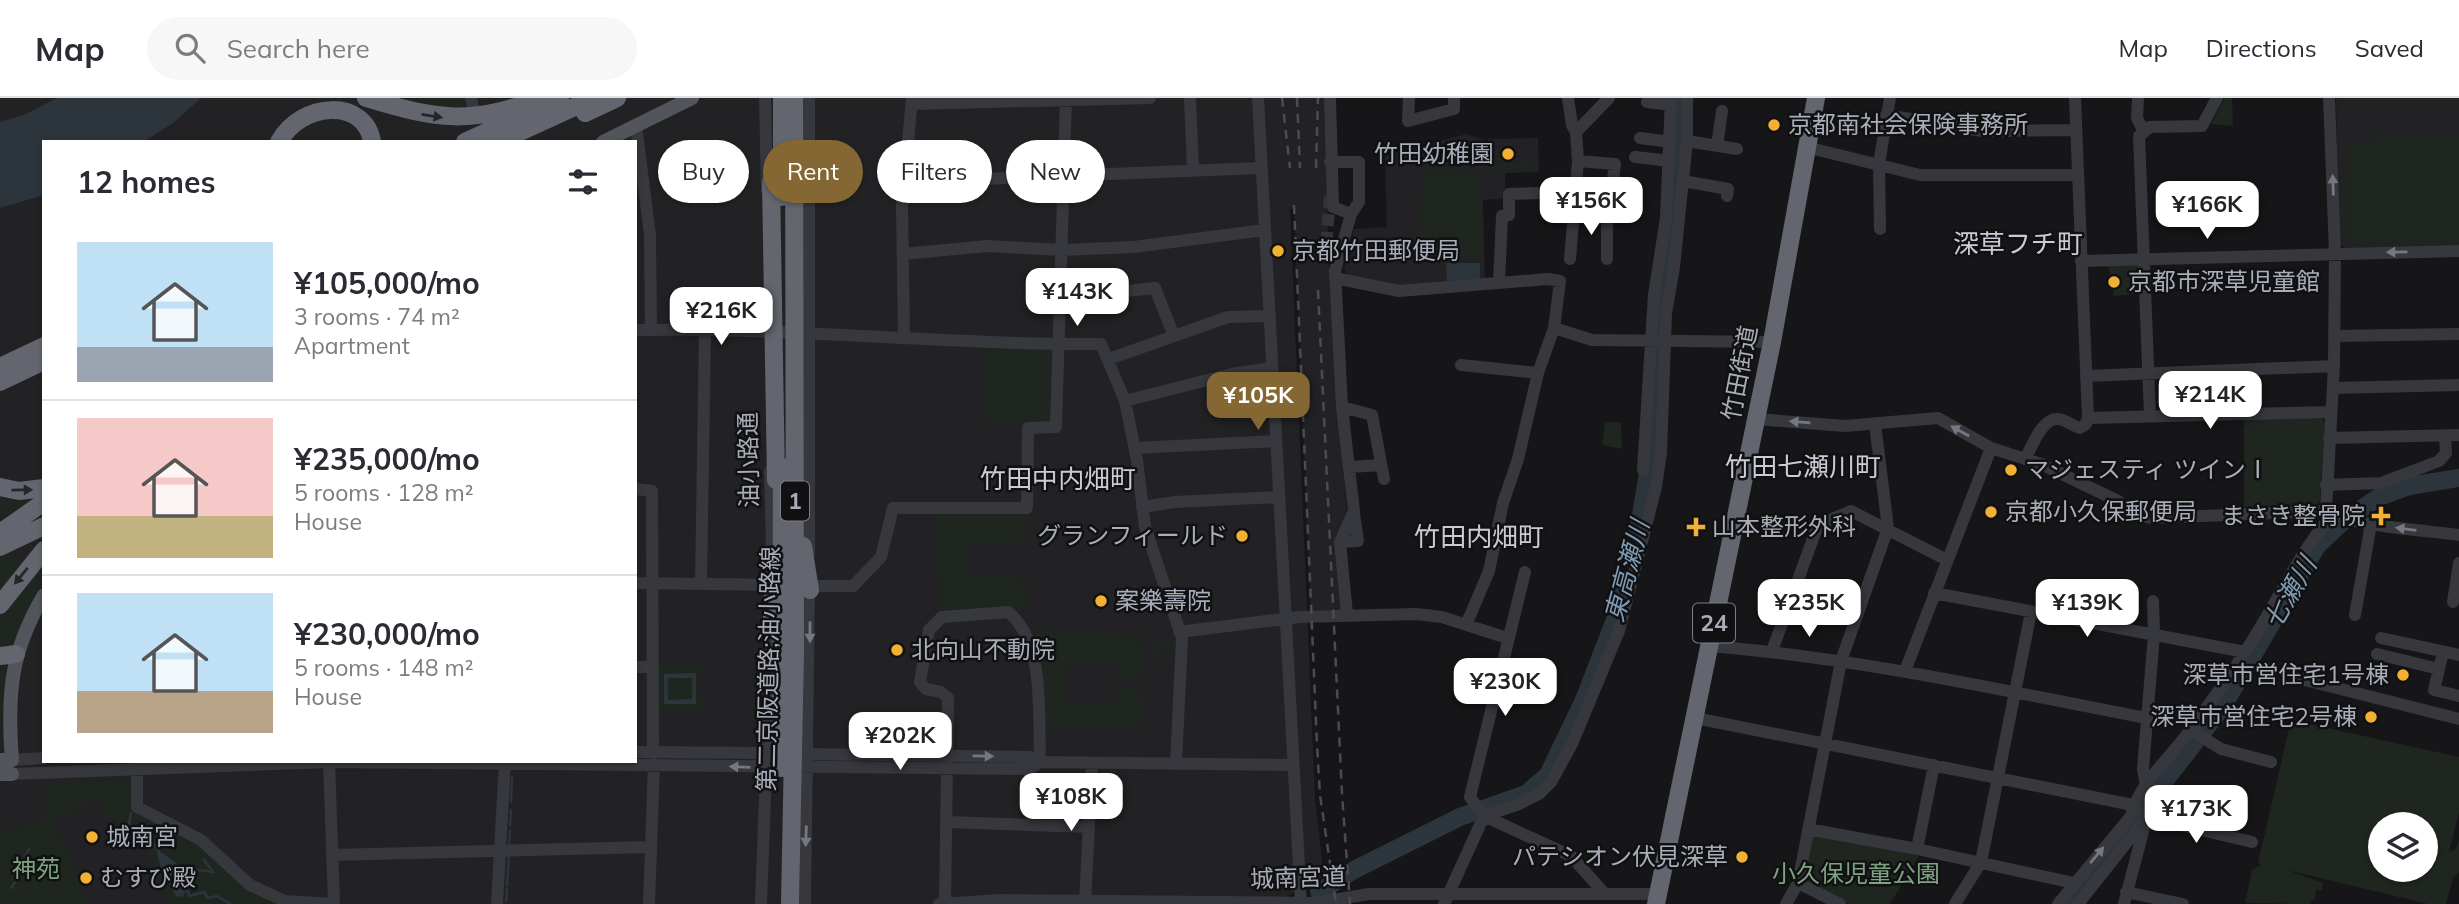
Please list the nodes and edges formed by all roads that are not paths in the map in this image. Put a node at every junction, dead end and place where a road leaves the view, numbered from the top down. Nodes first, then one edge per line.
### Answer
1 (308, 98) edge
2 (366, 98) edge
3 (542, 98) edge
4 (560, 98) edge
5 (594, 98) edge
6 (617, 98) edge
7 (692, 98) edge
8 (765, 98) edge
9 (771, 98) edge
10 (782, 98) edge
11 (794, 98) edge
12 (807, 98) edge
13 (1150, 98) edge
14 (1190, 98) edge
15 (1258, 98) edge
16 (1330, 98) edge
17 (1409, 98) edge
18 (1454, 98) edge
19 (1568, 98) edge
20 (1609, 98) edge
21 (1686, 98) edge
22 (1816, 98) edge
23 (1890, 98) edge
24 (2075, 98) edge
25 (2138, 98) edge
26 (2217, 98) edge
27 (2329, 98) edge
28 (1066, 99) edge
29 (912, 101) edge
30 (1647, 102) dead end
31 (1671, 102) edge
32 (1722, 111) dead end
33 (1886, 115) junction
34 (636, 125) junction
35 (2075, 130) junction
36 (2143, 130) junction
37 (1576, 132) junction
38 (1640, 138) dead end
39 (269, 140) edge
40 (281, 140) edge
41 (372, 140) edge
42 (470, 140) edge
43 (502, 140) edge
44 (525, 140) edge
45 (607, 140) edge
46 (909, 140) edge
47 (1065, 140) edge
48 (1687, 141) junction
49 (1671, 142) junction
50 (1717, 146) junction
51 (1806, 147) junction
52 (1737, 149) dead end
53 (1635, 156) dead end
54 (1578, 161) junction
55 (1670, 161) junction
56 (1331, 162) junction
57 (1879, 164) junction
58 (1260, 168) junction
59 (1193, 170) junction
60 (1105, 174) edge
61 (2077, 174) junction
62 (1683, 181) junction
63 (1576, 195) junction
64 (1727, 196) dead end
65 (902, 203) edge
66 (1063, 203) edge
67 (1351, 214) junction
68 (1574, 215) junction
69 (1880, 229) dead end
70 (1264, 230) junction
71 (650, 235) junction
72 (637, 241) edge
73 (1062, 250) junction
74 (2459, 251) edge
75 (2335, 253) junction
76 (903, 254) junction
77 (1570, 259) dead end
78 (1607, 259) dead end
79 (2144, 259) junction
80 (2081, 261) junction
81 (1335, 274) junction
82 (1499, 283) junction
83 (1060, 298) junction
84 (1269, 316) junction
85 (1554, 328) junction
86 (651, 329) junction
87 (637, 330) edge
88 (705, 330) junction
89 (768, 332) junction
90 (808, 334) junction
91 (2459, 334) edge
92 (1174, 336) junction
93 (2334, 336) junction
94 (904, 337) junction
95 (1658, 342) junction
96 (1772, 342) junction
97 (1058, 344) junction
98 (42, 346) edge
99 (1109, 359) junction
100 (42, 362) edge
101 (1461, 365) dead end
102 (0, 366) edge
103 (2334, 366) junction
104 (1272, 368) junction
105 (1538, 373) junction
106 (2148, 374) junction
107 (42, 375) edge
108 (2086, 376) junction
109 (0, 382) edge
110 (2459, 385) edge
111 (2333, 388) junction
112 (0, 389) edge
113 (1125, 401) junction
114 (1342, 407) junction
115 (2331, 412) junction
116 (2150, 416) junction
117 (2088, 418) junction
118 (1756, 419) junction
119 (1875, 424) junction
120 (2459, 435) edge
121 (2445, 436) junction
122 (2329, 438) junction
123 (1276, 441) junction
124 (1135, 448) junction
125 (1991, 448) junction
126 (2025, 459) junction
127 (1381, 465) junction
128 (1350, 467) junction
129 (1643, 470) dead end
130 (1384, 479) dead end
131 (2326, 485) junction
132 (0, 487) edge
133 (42, 488) edge
134 (637, 489) edge
135 (1279, 497) junction
136 (42, 503) edge
137 (1142, 507) junction
138 (2339, 516) junction
139 (2371, 524) junction
140 (42, 527) edge
141 (1888, 528) junction
142 (0, 533) edge
143 (2459, 535) edge
144 (0, 547) edge
145 (42, 552) edge
146 (1945, 559) junction
147 (2459, 563) edge
148 (1525, 572) dead end
149 (637, 583) edge
150 (652, 583) junction
151 (701, 584) junction
152 (773, 585) junction
153 (810, 588) junction
154 (1934, 593) junction
155 (42, 598) edge
156 (2153, 601) dead end
157 (2453, 602) dead end
158 (0, 604) edge
159 (2031, 612) junction
160 (1347, 614) junction
161 (2355, 615) dead end
162 (772, 617) junction
163 (1285, 619) junction
164 (1466, 625) junction
165 (1179, 632) junction
166 (2154, 634) junction
167 (1507, 638) junction
168 (2381, 638) dead end
169 (1709, 646) junction
170 (1772, 651) junction
171 (2245, 652) junction
172 (2442, 652) junction
173 (8, 654) edge
174 (2377, 654) dead end
175 (2459, 655) edge
176 (1841, 661) junction
177 (637, 667) edge
178 (653, 667) junction
179 (2439, 669) junction
180 (1905, 671) junction
181 (2297, 678) dead end
182 (2434, 690) junction
183 (2017, 693) junction
184 (2459, 696) edge
185 (2424, 710) junction
186 (1695, 718) junction
187 (2147, 718) junction
188 (2459, 719) edge
189 (2193, 732) junction
190 (1824, 743) junction
191 (637, 753) edge
192 (768, 753) junction
193 (809, 754) junction
194 (42, 758) edge
195 (637, 758) edge
196 (654, 758) junction
197 (948, 762) junction
198 (1040, 762) junction
199 (2271, 762) dead end
200 (297, 763) edge
201 (329, 763) edge
202 (505, 763) edge
203 (1091, 763) junction
204 (1176, 764) junction
205 (1292, 765) junction
206 (1934, 765) junction
207 (6, 767) edge
208 (767, 767) junction
209 (137, 768) junction
210 (808, 768) junction
211 (1998, 777) junction
212 (2146, 786) junction
213 (2141, 812) junction
214 (1483, 815) junction
215 (947, 822) junction
216 (1087, 827) junction
217 (1808, 829) junction
218 (2252, 842) dead end
219 (650, 847) junction
220 (1917, 849) junction
221 (500, 852) junction
222 (332, 855) junction
223 (1981, 862) junction
224 (1798, 883) junction
225 (2074, 883) junction
226 (1604, 893) junction
227 (1447, 898) edge
228 (2125, 898) edge
229 (1525, 899) edge
230 (1657, 899) edge
231 (1085, 902) edge
232 (1266, 902) edge
233 (1301, 903) edge
234 (334, 904) edge
235 (497, 904) edge
236 (649, 904) edge
237 (761, 904) edge
238 (779, 904) edge
239 (790, 904) edge
240 (804, 904) edge
241 (939, 904) edge
242 (945, 904) edge
243 (1786, 904) edge
244 (1840, 904) edge
245 (1955, 904) edge
246 (2058, 904) edge
247 (2078, 904) edge
248 (2183, 904) edge

1 - 39 highway
2 -> 3 highway
4 - 42 highway
5 - 43 highway
6 - 44 highway
7 - 34 main road
8 - 89 street, 油小路通
9 - 162 highway, bridge
10 - 238 highway, 第二京阪道路;油小路線 / 1, bridge
11 - 239 highway, 第二京阪道路;油小路線 / 1, bridge
12 - 90 street
12 - 153 highway
13 - 28 street
14 - 59 street
15 - 58 street
16 - 56 street
17 - 18 street
19 - 37 street
20 - 37 street
21 - 48 street
22 - 51 highway, 竹田街道 / 24
23 - 33 street
24 - 35 street
25 - 36 street
26 - 36 street
75 -> 27 street
28 - 29 street
28 - 47 street
29 - 46 street
30 - 31 street
31 - 49 street
32 - 50 street
33 - 35 street
33 - 57 street
34 - 45 main road
34 - 71 street
35 - 61 street
36 - 79 street
37 - 54 street
38 - 49 street
40 - 41 highway
48 - 50 street
48 - 62 street
49 - 55 street
50 - 52 street
51 - 57 street
51 - 96 highway, 竹田街道 / 24
53 - 55 street
54 - 63 street
54 - 63 street
55 - 95 street
56 - 67 street
56 - 67 street
57 - 61 street
57 - 69 street
58 - 59 street
58 - 70 street
59 - 60 street
61 - 80 street
62 - 64 street
62 - 95 street
63 - 68 street
63 - 82 street
65 - 76 street
66 - 73 street
67 - 81 street
68 - 77 street
68 - 78 street
70 - 73 street
70 - 84 street
71 - 72 street
71 - 86 street
73 - 76 street
73 - 83 street
74 -> 75 street
75 - 79 street
75 - 93 street
76 - 94 street
79 - 80 street
79 - 106 street
80 - 108 street
81 - 82 street
81 - 114 street
82 - 85 street
83 - 92 street
83 - 97 street
84 - 92 street
84 - 104 street
85 - 95 street
85 - 105 street
86 - 87 street
86 - 88 street
88 - 89 street
88 - 151 street
89 - 90 street
89 - 152 street, 油小路通
90 - 94 street
90 - 153 street
91 - 93 street
92 - 99 street
93 - 103 street
94 - 97 street
95 - 96 street
95 - 129 street
95 - 214 street
96 - 118 highway, 竹田街道 / 24
97 - 99 street
97 - 153 street
98 - 102 highway
99 - 113 street
100 - 109 highway
101 - 105 street
103 - 106 street
103 - 111 street
104 - 113 street
104 - 123 street
105 - 164 street
106 - 108 street
106 - 116 street
107 - 112 highway
108 - 117 street
110 - 111 street
111 - 115 street
113 - 124 street
114 - 127 street
114 - 128 street
115 - 116 street
115 - 122 street
116 - 117 street
117 - 126 street
119 -> 118 street
118 - 169 highway, 竹田街道 / 24
125 -> 119 street
119 - 141 street
120 - 121 street
121 - 122 street
121 - 131 street
122 - 131 street
123 - 124 street
123 - 135 street
124 - 137 street
125 - 126 street
125 - 146 street
126 - 138 street
127 - 128 street
127 - 130 street
128 - 160 street
131 - 138 street
132 -> 133 highway
134 - 150 street
135 - 137 street
135 - 163 street
136 - 142 highway
137 - 165 street
138 - 139 street
138 - 171 street
143 -> 139 street
139 - 161 street
140 - 144 highway
141 - 146 street
141 - 170 street
141 - 176 street
145 -> 158 highway
146 - 154 street
147 - 157 street
148 - 167 street
149 - 150 street
150 - 151 street
150 - 178 street
151 - 152 street
152 - 162 street, 油小路通
153 -> 193 street
154 - 159 street
154 - 180 street
155 - 173 main road
156 - 166 street
159 - 166 street
159 - 183 street
160 - 163 street
160 - 164 street
162 - 192 street, 油小路通
163 - 165 street
163 - 205 street
164 - 167 street
165 - 204 street
166 - 171 street
166 - 187 street
167 - 214 street
168 - 172 street
169 - 170 street
169 - 186 highway, 竹田街道 / 24
170 - 176 street
171 - 189 street
172 - 175 street
172 - 179 street
173 - 207 main road
174 - 179 street
176 - 180 street
176 - 190 street
177 - 178 street
178 - 196 street
179 - 182 street
180 - 183 street
181 - 185 street
182 - 184 street
182 - 185 street
183 - 187 street
183 - 211 street
185 - 188 street
186 - 190 street
186 - 230 highway, 竹田街道 / 24
187 - 212 street
189 - 199 street
189 - 212 street
190 - 206 street
190 - 217 street
191 - 196 street
192 - 193 street
192 - 196 street
192 - 208 street, 油小路通
193 - 197 street
193 - 210 street
194 - 207 street
195 - 196 street
208 -> 196 street
196 - 219 street
197 - 198 street
197 - 198 street
197 - 210 street
197 - 215 street
198 - 203 street
200 - 209 street
201 - 222 street
202 - 221 street
203 - 204 street
203 - 216 street
204 - 205 street
205 - 233 street
206 - 211 street
206 - 220 street
207 - 209 street
208 - 210 street
208 - 237 street, 油小路通
209 - 234 street
210 -> 240 street
211 - 213 street
211 - 223 street
212 - 213 street
213 - 218 street
225 -> 213 street
213 - 228 street
213 - 247 street
214 - 226 street
214 - 227 street
215 - 216 street
215 - 242 street
216 - 231 street
217 - 220 street
217 - 224 street
219 - 221 street
219 - 236 street
220 - 223 street
221 - 222 street
221 - 235 street
222 - 234 street
223 - 225 street
223 - 245 street
224 - 243 street
224 - 244 street
225 - 246 street
226 - 229 street, 城南宮道
226 - 230 street, 城南宮道
227 - 229 street, 城南宮道
227 - 233 street, 城南宮道
228 - 248 street
231 - 232 street, 城南宮道
231 - 242 street, 城南宮道
232 - 233 street, 城南宮道
241 - 242 street, 城南宮道

